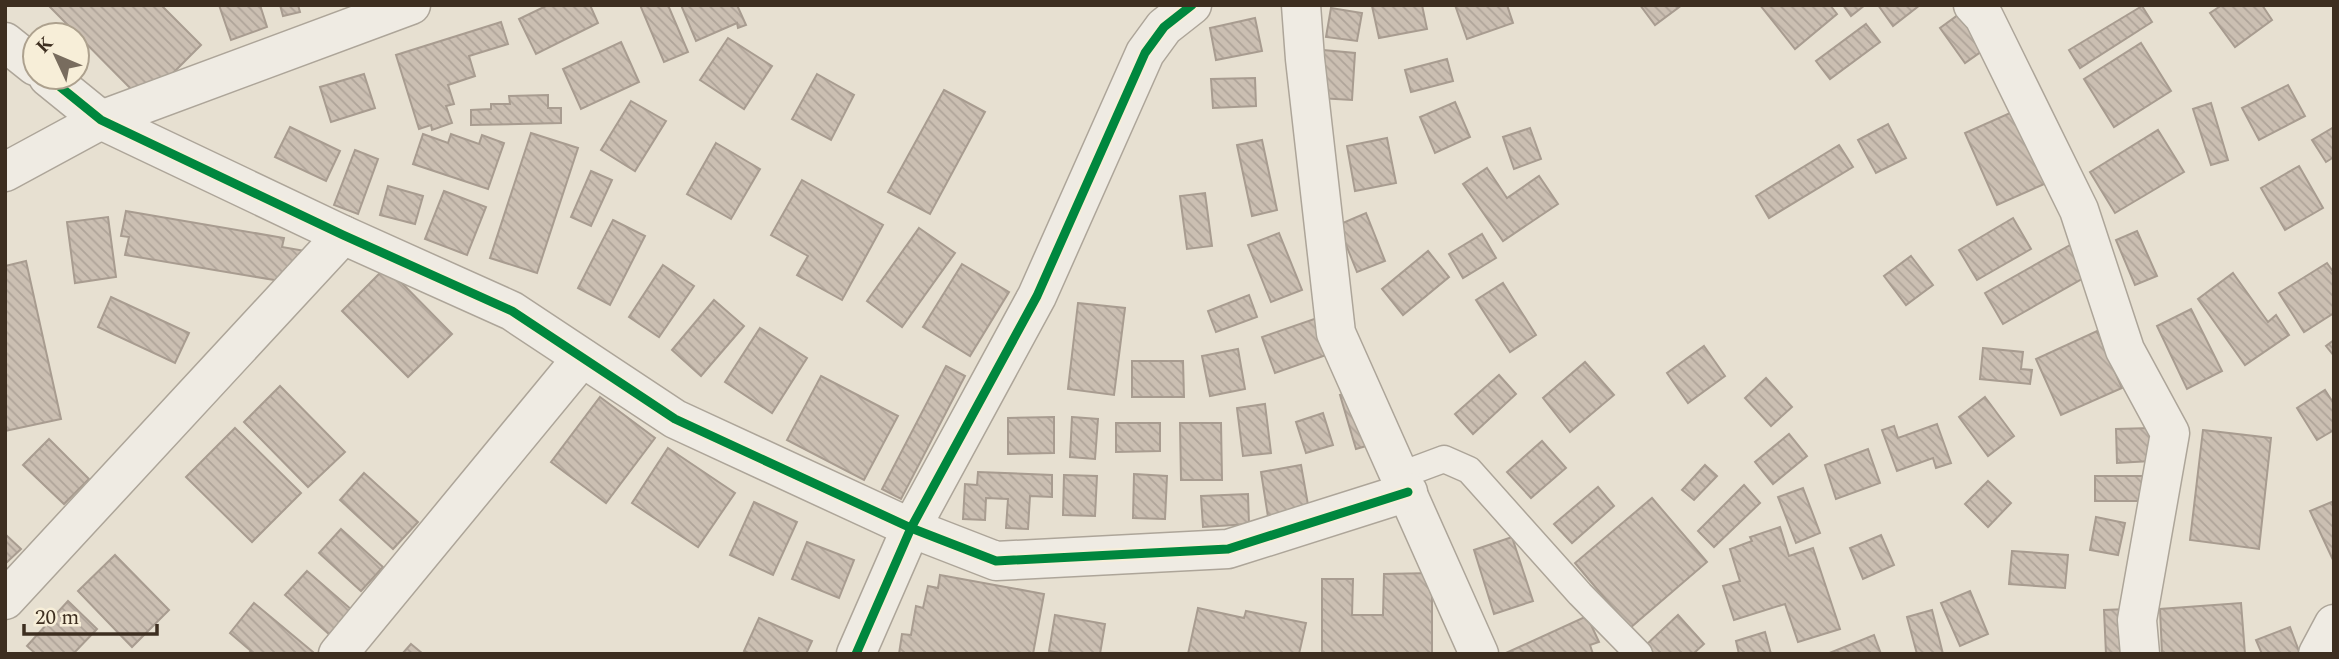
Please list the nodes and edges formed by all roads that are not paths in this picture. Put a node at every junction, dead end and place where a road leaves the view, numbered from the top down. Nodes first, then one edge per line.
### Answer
1 (411, 5) edge
2 (1192, 5) edge
3 (1301, 5) edge
4 (1973, 5) edge
5 (5, 42) edge
6 (21, 55) edge
7 (65, 91) edge
8 (101, 120) junction
9 (5, 172) edge
10 (343, 235) junction
11 (582, 358) junction
12 (1404, 483) junction
13 (911, 528) junction
14 (5, 600) edge
15 (2334, 624) edge
16 (338, 654) edge
17 (856, 654) edge
18 (1479, 654) edge
19 (1639, 654) edge
20 (2140, 654) edge
21 (2318, 654) edge

1 - 8 street
2 - 13 street
3 - 12 street
4 - 20 street
5 - 6 street
7 - 8 street
8 - 9 street
8 - 10 street
10 - 11 street
10 - 14 street
11 - 13 street
11 - 16 street
12 - 13 street
12 - 18 street
12 - 19 lane
13 - 17 street
15 - 21 street

